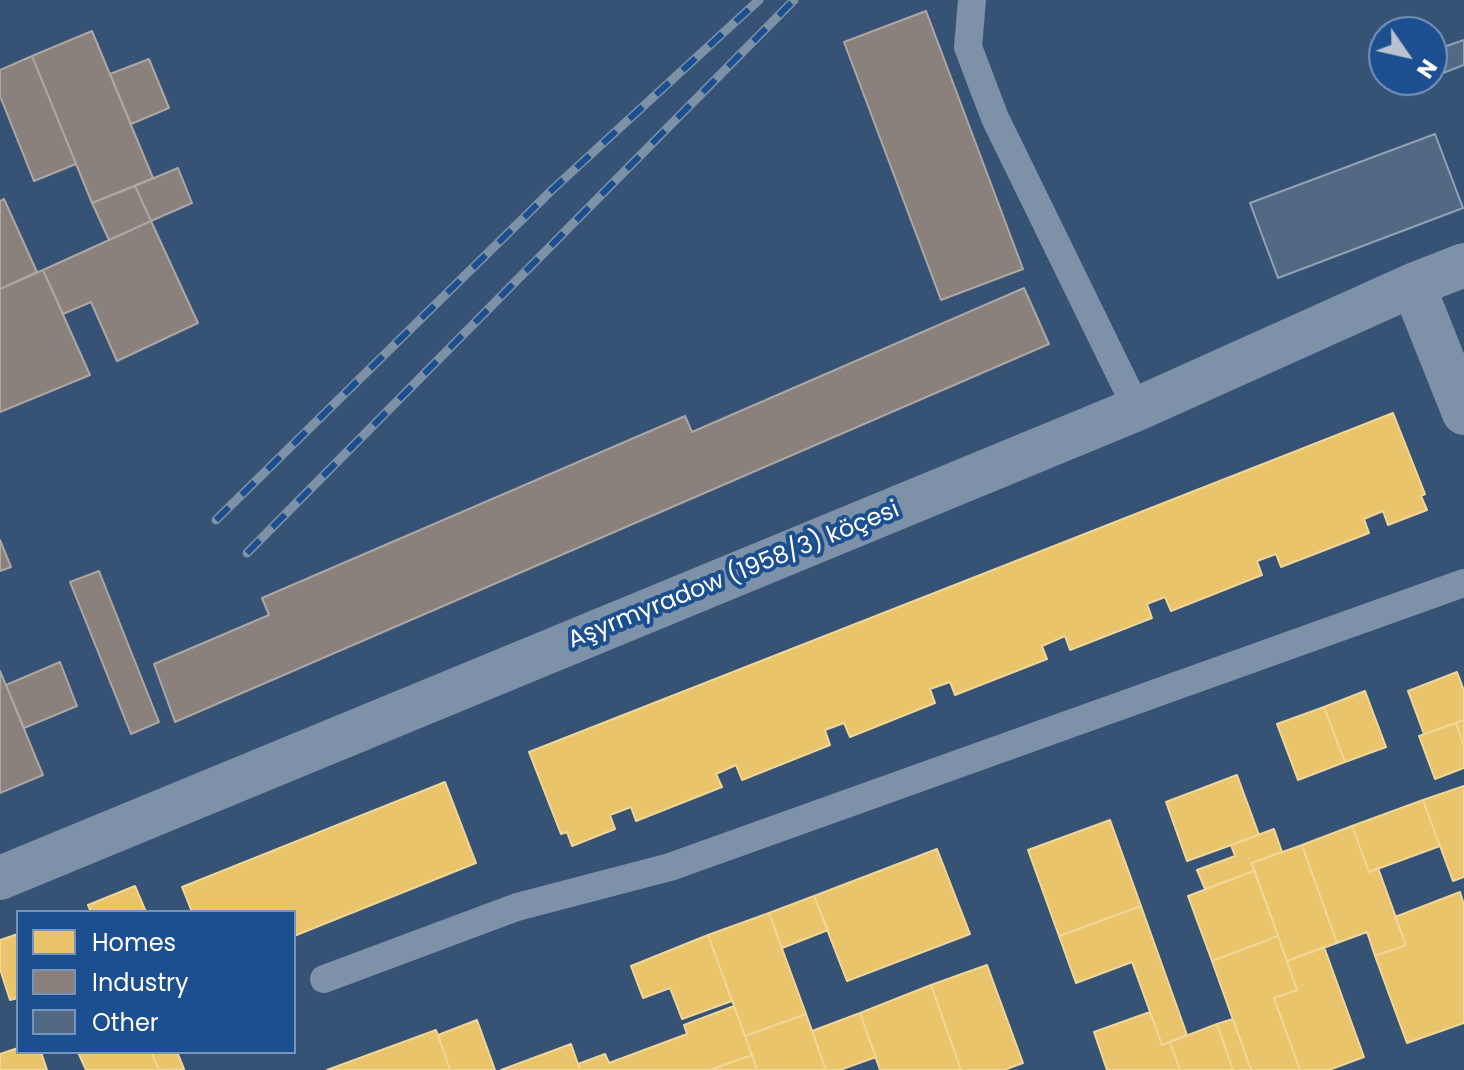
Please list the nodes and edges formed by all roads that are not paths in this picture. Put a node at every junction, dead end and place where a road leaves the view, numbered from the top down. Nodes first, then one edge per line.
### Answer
1 (972, 0) edge
2 (1464, 265) edge
3 (1413, 285) junction
4 (1137, 409) junction
5 (1464, 413) edge
6 (1464, 583) edge
7 (0, 878) edge
8 (324, 979) dead end

1 - 4 lane
2 - 3 street, Aşyrmyradow (1958/3) köçesi
3 - 4 street, Aşyrmyradow (1958/3) köçesi
3 - 5 street
4 - 7 street, Aşyrmyradow (1958/3) köçesi
6 - 8 lane

